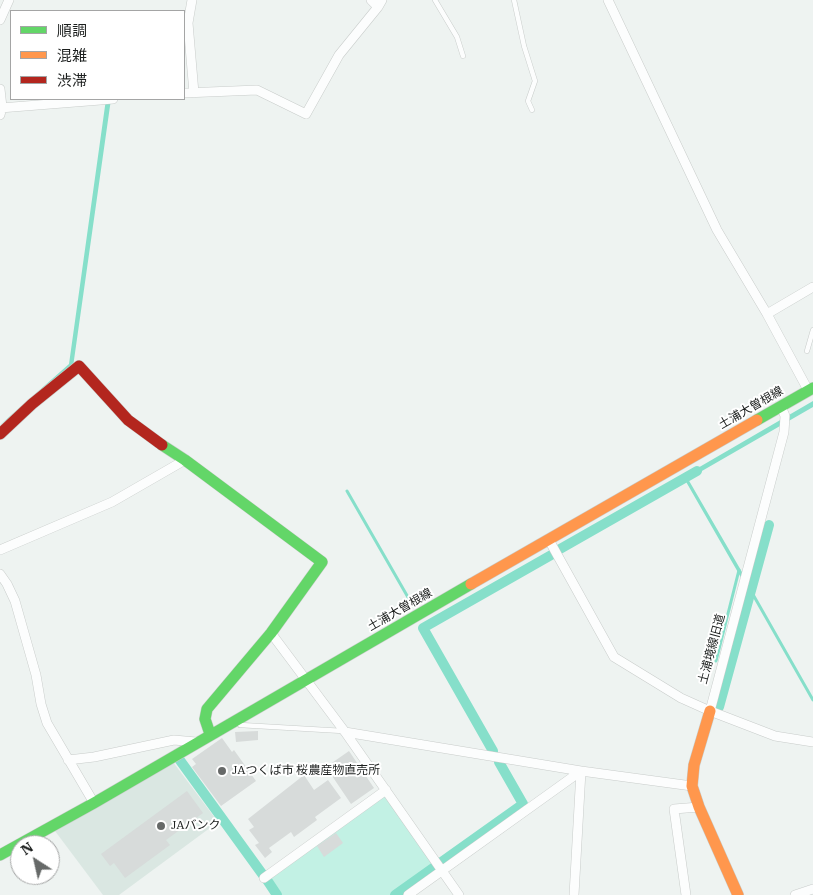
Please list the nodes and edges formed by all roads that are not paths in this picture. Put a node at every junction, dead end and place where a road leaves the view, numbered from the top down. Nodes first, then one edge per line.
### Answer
1 (9, 0) edge
2 (192, 0) edge
3 (371, 0) edge
4 (435, 0) edge
5 (514, 0) edge
6 (608, 0) edge
7 (380, 4) edge
8 (0, 20) edge
9 (463, 56) dead end
10 (0, 90) edge
11 (185, 93) edge
12 (194, 93) junction
13 (103, 100) edge
14 (1, 110) edge
15 (532, 110) dead end
16 (813, 287) edge
17 (767, 314) junction
18 (813, 330) edge
19 (807, 351) dead end
20 (811, 389) edge
21 (781, 406) junction
22 (0, 434) edge
23 (185, 460) junction
24 (549, 540) junction
25 (0, 550) edge
26 (0, 574) edge
27 (271, 633) junction
28 (306, 679) junction
29 (710, 711) junction
30 (240, 725) dead end
31 (345, 732) junction
32 (210, 734) junction
33 (196, 742) junction
34 (813, 742) edge
35 (68, 760) junction
36 (581, 771) junction
37 (692, 786) junction
38 (386, 790) junction
39 (94, 803) junction
40 (699, 807) junction
41 (0, 855) edge
42 (442, 871) junction
43 (264, 878) dead end
44 (813, 889) edge
45 (408, 895) edge
46 (459, 895) edge
47 (574, 895) edge
48 (686, 895) edge
49 (738, 895) edge
50 (795, 895) edge

1 - 8 street
2 - 12 street
3 - 7 street
4 - 9 lane
5 - 15 lane
6 - 17 street
7 - 12 street
10 - 14 street
11 - 12 street
13 - 14 street
16 - 17 street
17 - 20 street
18 - 19 lane
20 - 21 main road, 土浦大曽根線
21 - 24 main road, 土浦大曽根線
21 - 29 street, 土浦境線旧道
22 - 23 main road
23 - 25 street
23 - 27 main road
24 - 28 main road, 土浦大曽根線
24 - 29 street
26 - 35 street
27 - 28 street
27 - 32 main road
28 - 31 street
28 - 32 main road, 土浦大曽根線
29 - 34 street
29 - 37 main road, 土浦境線旧道
30 - 31 lane
31 - 36 street
31 - 38 street
32 - 33 main road, 土浦大曽根線
33 - 35 street
33 - 39 main road, 土浦大曽根線
35 - 39 street
36 - 37 street
36 - 42 street
36 - 47 street
37 - 40 main road, 土浦境線旧道
38 - 42 street
38 - 43 street
39 - 41 main road, 土浦大曽根線
40 - 48 street
40 - 49 main road, 土浦境線旧道
42 - 45 street
42 - 46 street
44 - 50 street

